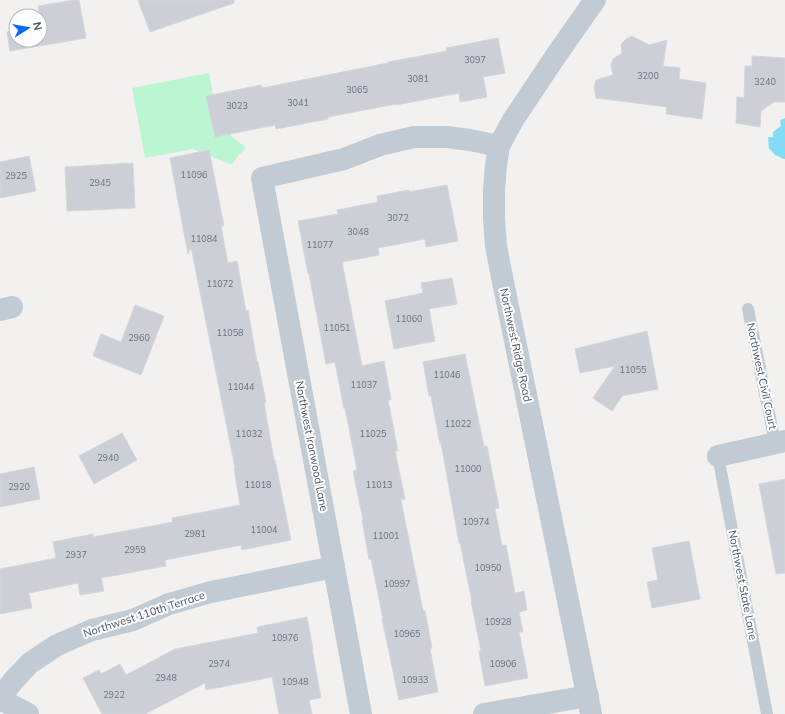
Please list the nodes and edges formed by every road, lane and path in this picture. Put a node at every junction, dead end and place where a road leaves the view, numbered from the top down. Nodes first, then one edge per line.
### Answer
1 (595, 0) edge
2 (499, 146) junction
3 (748, 309) dead end
4 (780, 442) edge
5 (718, 456) joint
6 (334, 567) junction
7 (0, 699) edge
8 (590, 705) edge
9 (28, 714) edge
10 (361, 714) edge
11 (484, 714) edge
12 (767, 714) edge

1 - 2 street, Northwest Ridge Road
2 - 6 street, Northwest Ironwood Lane
2 - 8 street, Northwest Ridge Road
3 - 4 lane, Northwest Civil Court
4 - 5 street
5 - 12 lane, Northwest State Lane
6 - 7 street, Northwest 110th Terrace
6 - 10 street, Northwest Ironwood Lane
7 - 9 street
8 - 11 street

